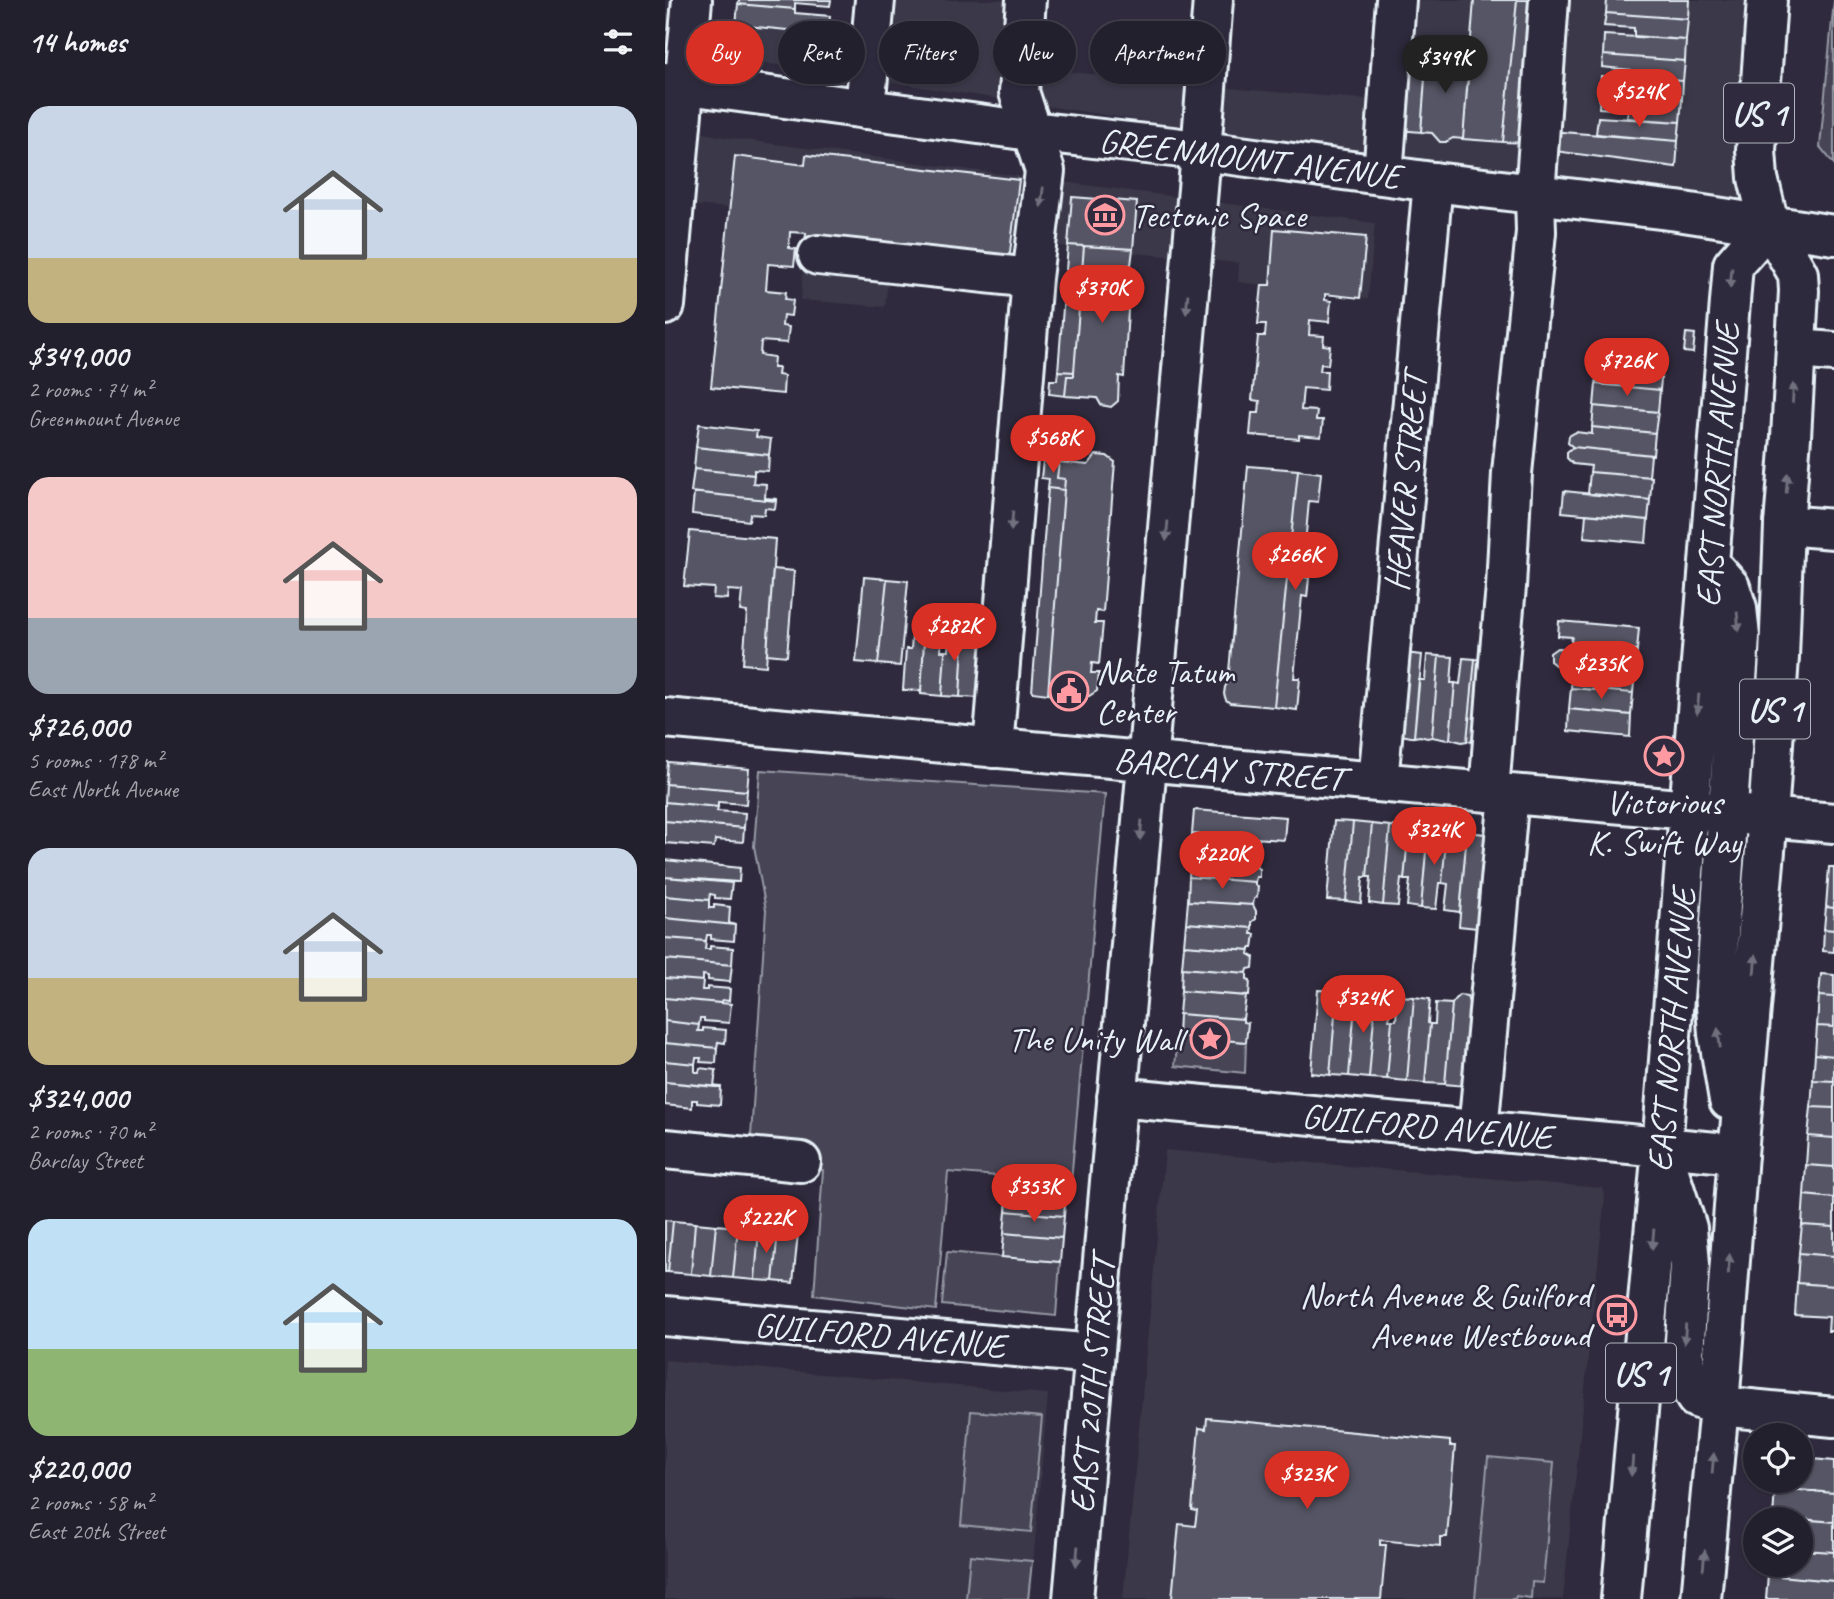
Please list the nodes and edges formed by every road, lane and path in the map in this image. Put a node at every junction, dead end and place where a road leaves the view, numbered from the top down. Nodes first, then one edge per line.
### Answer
1 (692, 0) edge
2 (875, 0) edge
3 (1026, 0) edge
4 (1213, 0) edge
5 (1396, 0) edge
6 (1549, 0) edge
7 (1767, 0) edge
8 (675, 83) edge
9 (865, 109) junction
10 (1031, 131) junction
11 (1201, 152) junction
12 (1383, 175) junction
13 (1433, 182) junction
14 (1535, 195) junction
15 (1769, 224) junction
16 (1834, 235) edge
17 (818, 255) dead end
18 (1032, 278) junction
19 (665, 305) edge
20 (1796, 349) junction
21 (1834, 352) edge
22 (1784, 525) junction
23 (1834, 529) edge
24 (665, 718) edge
25 (993, 748) junction
26 (1147, 762) junction
27 (1378, 782) junction
28 (1499, 793) junction
29 (1708, 812) junction
30 (1768, 817) junction
31 (1834, 823) edge
32 (1117, 1097) junction
33 (1478, 1131) junction
34 (1662, 1147) junction
35 (665, 1149) edge
36 (1738, 1154) junction
37 (800, 1163) dead end
38 (665, 1316) edge
39 (1094, 1354) junction
40 (1719, 1406) junction
41 (1834, 1417) edge
42 (1073, 1599) edge
43 (1621, 1599) edge
44 (1701, 1599) edge

1 - 8 main road
2 - 9 main road
3 - 10 main road
4 - 11 main road, EAST 20TH STREET
5 - 12 main road
6 - 14 main road
7 - 15 main road, EAST NORTH AVENUE / US 1
8 - 9 main road, GREENMOUNT AVENUE
8 - 19 main road
9 - 10 main road, GREENMOUNT AVENUE
10 - 11 main road, GREENMOUNT AVENUE
10 -> 18 main road
11 - 12 main road, GREENMOUNT AVENUE
11 -> 26 main road, EAST 20TH STREET
12 - 13 main road, GREENMOUNT AVENUE
13 - 14 main road, GREENMOUNT AVENUE
13 - 27 main road, HEAVER STREET
14 - 15 main road, GREENMOUNT AVENUE
14 - 28 main road
15 - 16 main road, GREENMOUNT AVENUE
15 - 20 main road, EAST NORTH AVENUE / US 1
15 -> 29 main road, EAST NORTH AVENUE
17 - 18 main road
18 -> 25 main road
20 - 21 main road
22 -> 20 main road, EAST NORTH AVENUE / US 1
22 - 23 main road
22 - 30 main road, EAST NORTH AVENUE / US 1
24 - 25 main road, BARCLAY STREET
25 - 26 main road, BARCLAY STREET
26 - 27 main road, BARCLAY STREET
26 -> 32 main road, EAST 20TH STREET
27 - 28 main road, BARCLAY STREET
28 - 29 main road, BARCLAY STREET
28 - 33 main road
29 - 30 main road, BARCLAY STREET
29 - 34 main road, EAST NORTH AVENUE / US 1
36 -> 29 main road
30 - 31 main road, BARCLAY STREET
36 -> 30 main road, EAST NORTH AVENUE / US 1
32 - 33 main road, GUILFORD AVENUE
32 - 39 main road, EAST 20TH STREET
33 - 34 main road, GUILFORD AVENUE
34 - 36 main road, GUILFORD AVENUE
34 -> 40 main road
34 -> 43 main road, EAST NORTH AVENUE / US 1
35 - 37 main road
40 -> 36 main road, EAST NORTH AVENUE / US 1
38 - 39 main road, GUILFORD AVENUE
39 -> 42 main road, EAST 20TH STREET
40 - 41 main road
44 -> 40 main road, EAST NORTH AVENUE / US 1

